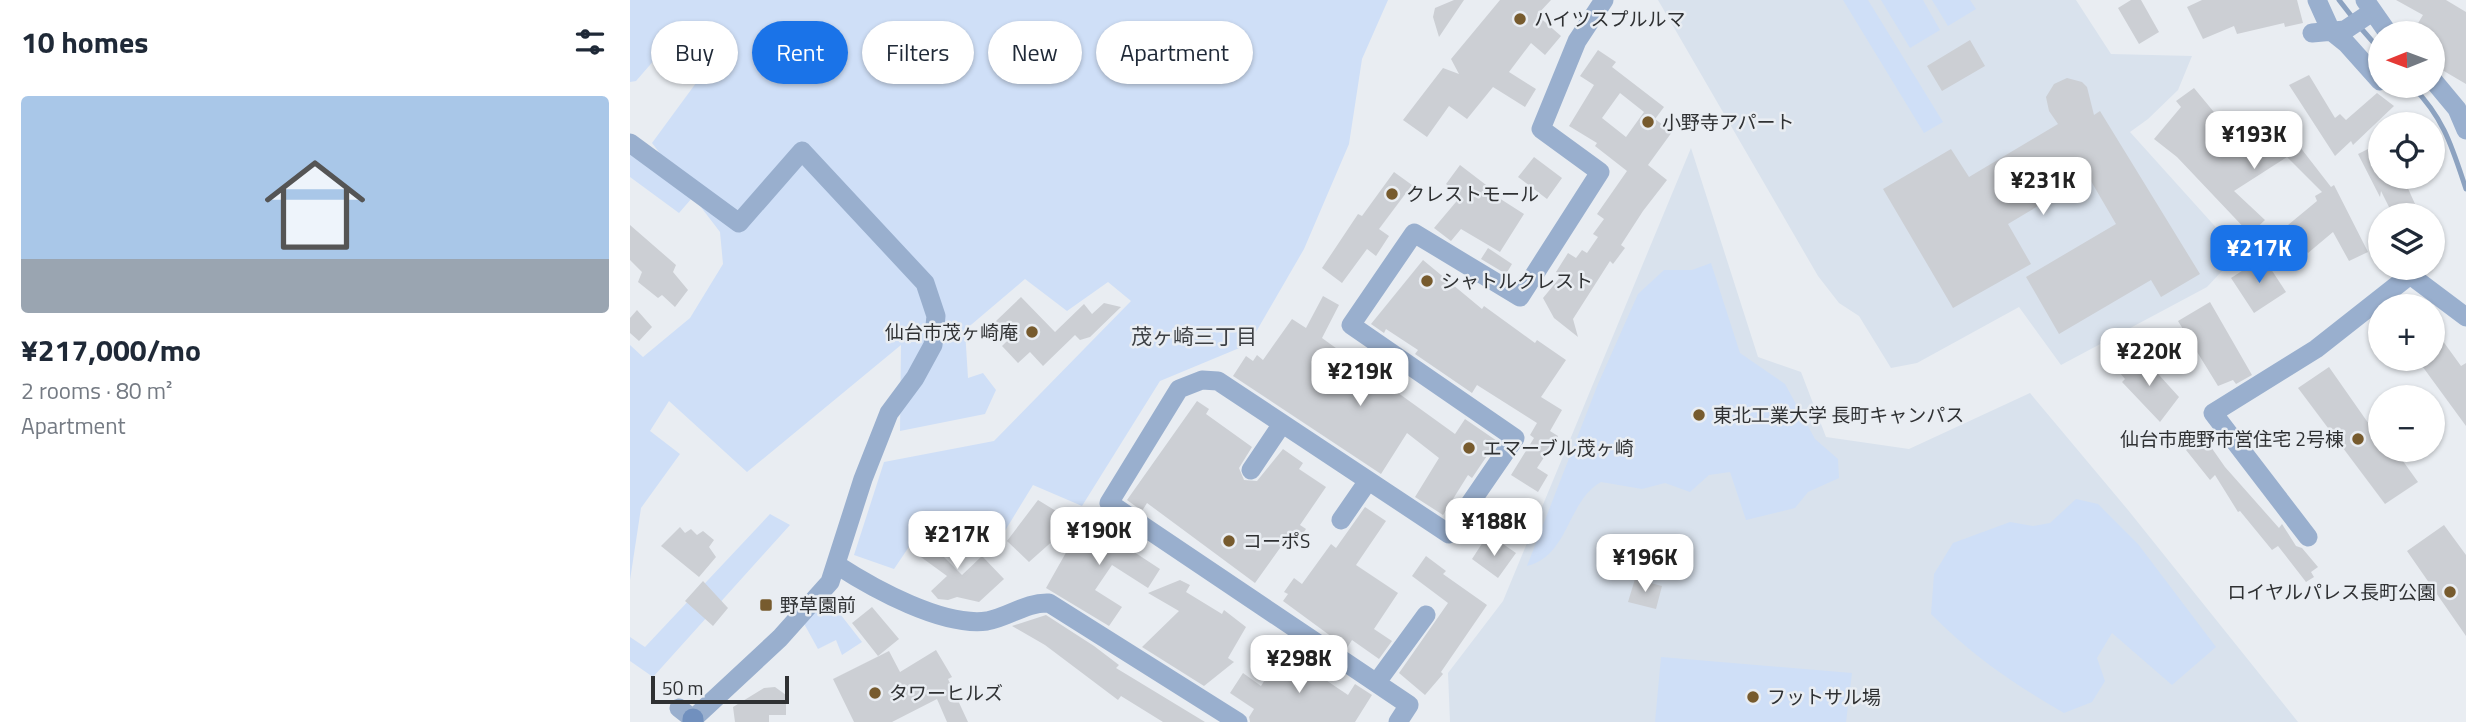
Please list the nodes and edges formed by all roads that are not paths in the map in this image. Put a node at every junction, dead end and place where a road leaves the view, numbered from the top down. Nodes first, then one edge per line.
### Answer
1 (1604, 0) edge
2 (2317, 0) edge
3 (2368, 9) edge
4 (2329, 32) junction
5 (2368, 68) edge
6 (2445, 95) edge
7 (2466, 130) edge
8 (630, 143) edge
9 (2466, 317) edge
10 (1282, 424) junction
11 (1251, 470) dead end
12 (1368, 481) junction
13 (1341, 520) dead end
14 (2308, 537) dead end
15 (837, 565) junction
16 (1426, 615) dead end
17 (1377, 682) junction
18 (688, 716) edge
19 (1238, 722) edge
20 (1398, 722) edge

1 - 12 street
2 - 4 street
3 - 4 street
4 - 5 street
6 - 7 street
8 - 15 street
9 - 14 street
10 - 11 street
10 - 12 street
10 - 17 street
12 - 13 street
15 - 18 street
15 - 19 street
16 - 17 street
17 - 20 street

